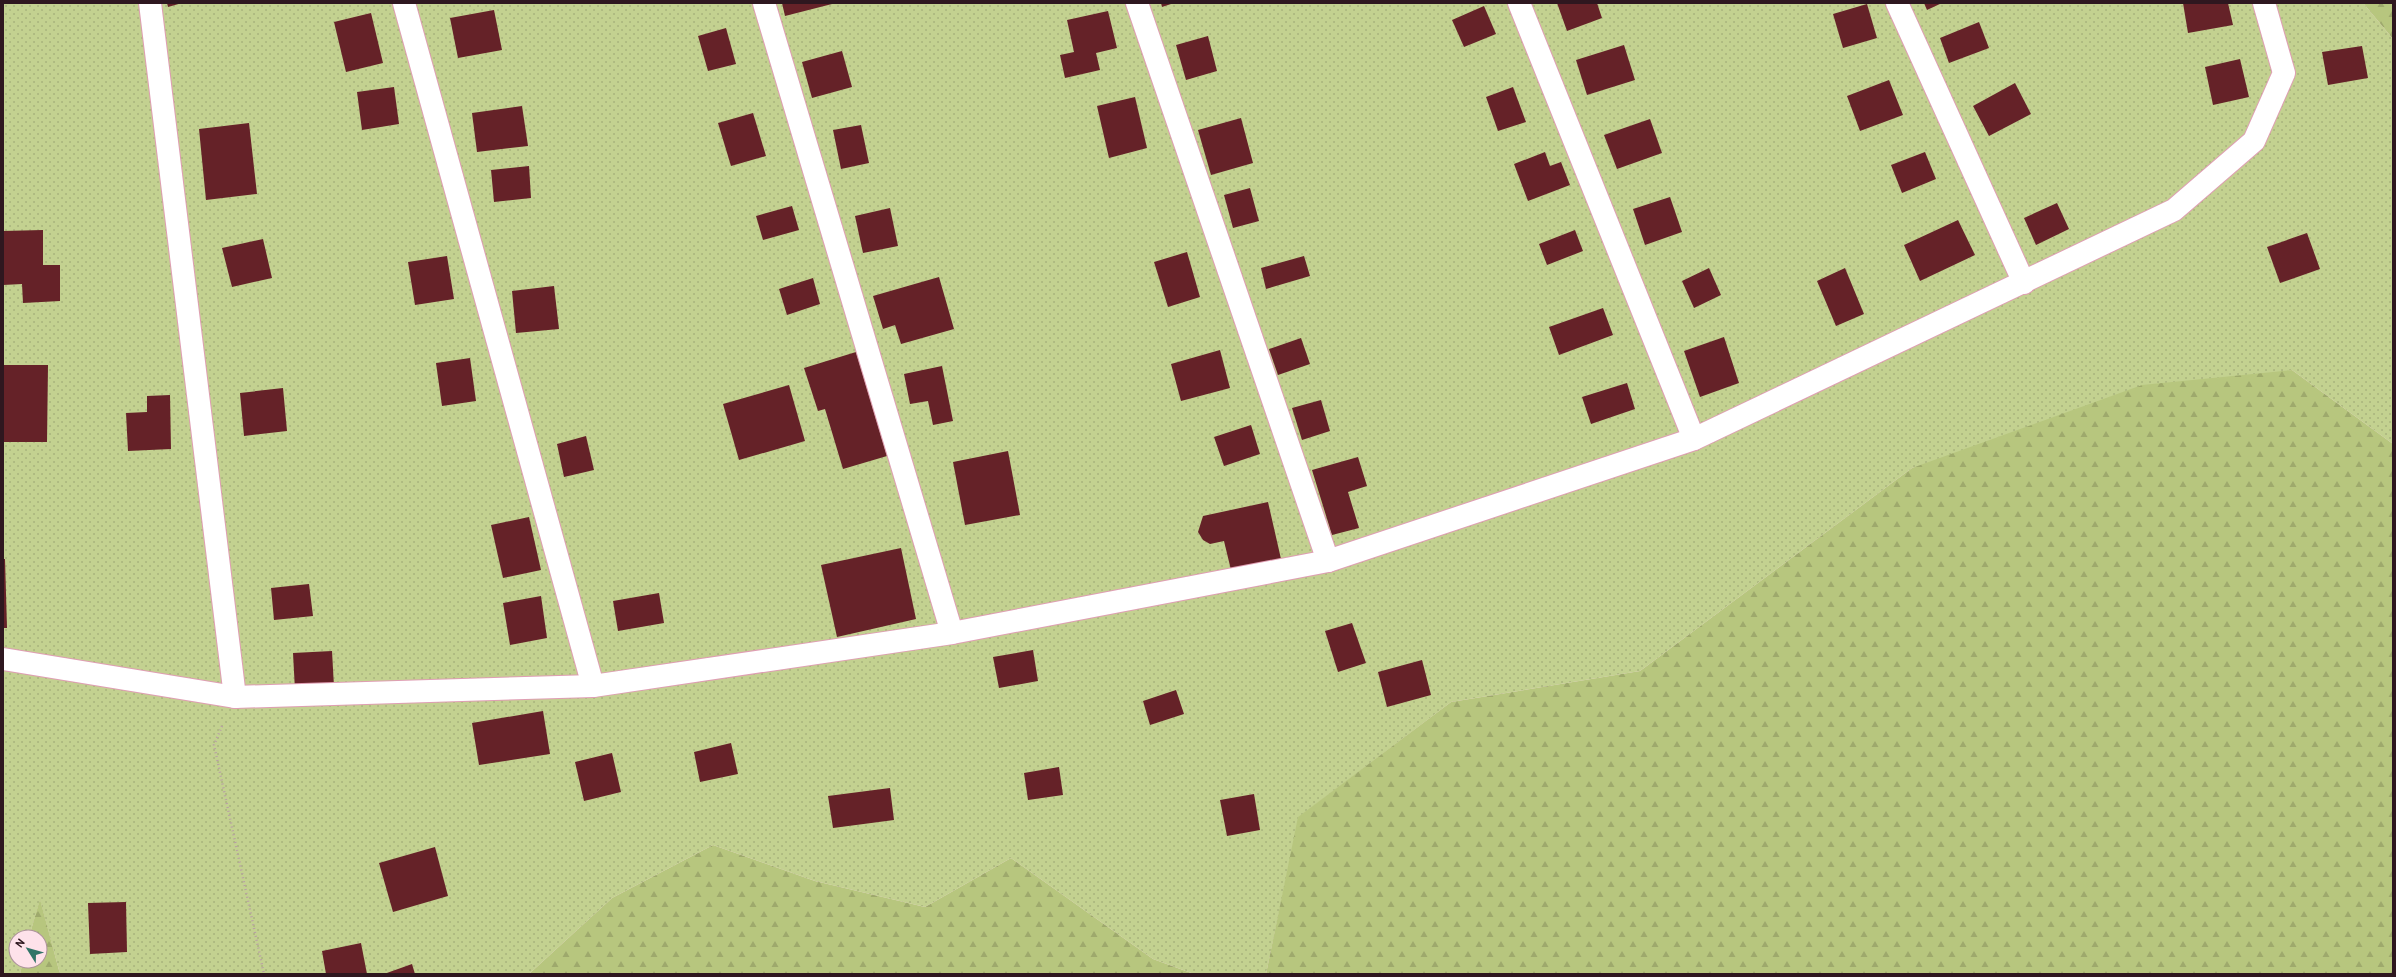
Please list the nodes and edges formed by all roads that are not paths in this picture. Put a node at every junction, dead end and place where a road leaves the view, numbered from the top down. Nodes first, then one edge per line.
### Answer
1 (150, 3) edge
2 (404, 3) edge
3 (764, 3) edge
4 (1137, 3) edge
5 (1519, 3) edge
6 (1898, 3) edge
7 (2264, 3) edge
8 (2024, 283) junction
9 (1694, 439) junction
10 (1328, 561) junction
11 (952, 633) junction
12 (3, 659) edge
13 (593, 686) junction
14 (235, 697) junction

1 - 14 lane
2 - 13 lane
3 - 11 lane
4 - 10 lane
5 - 9 lane
6 - 8 lane
7 - 8 lane
8 - 9 lane
9 - 10 lane
10 - 11 lane
11 - 13 lane
12 - 14 lane
13 - 14 lane

